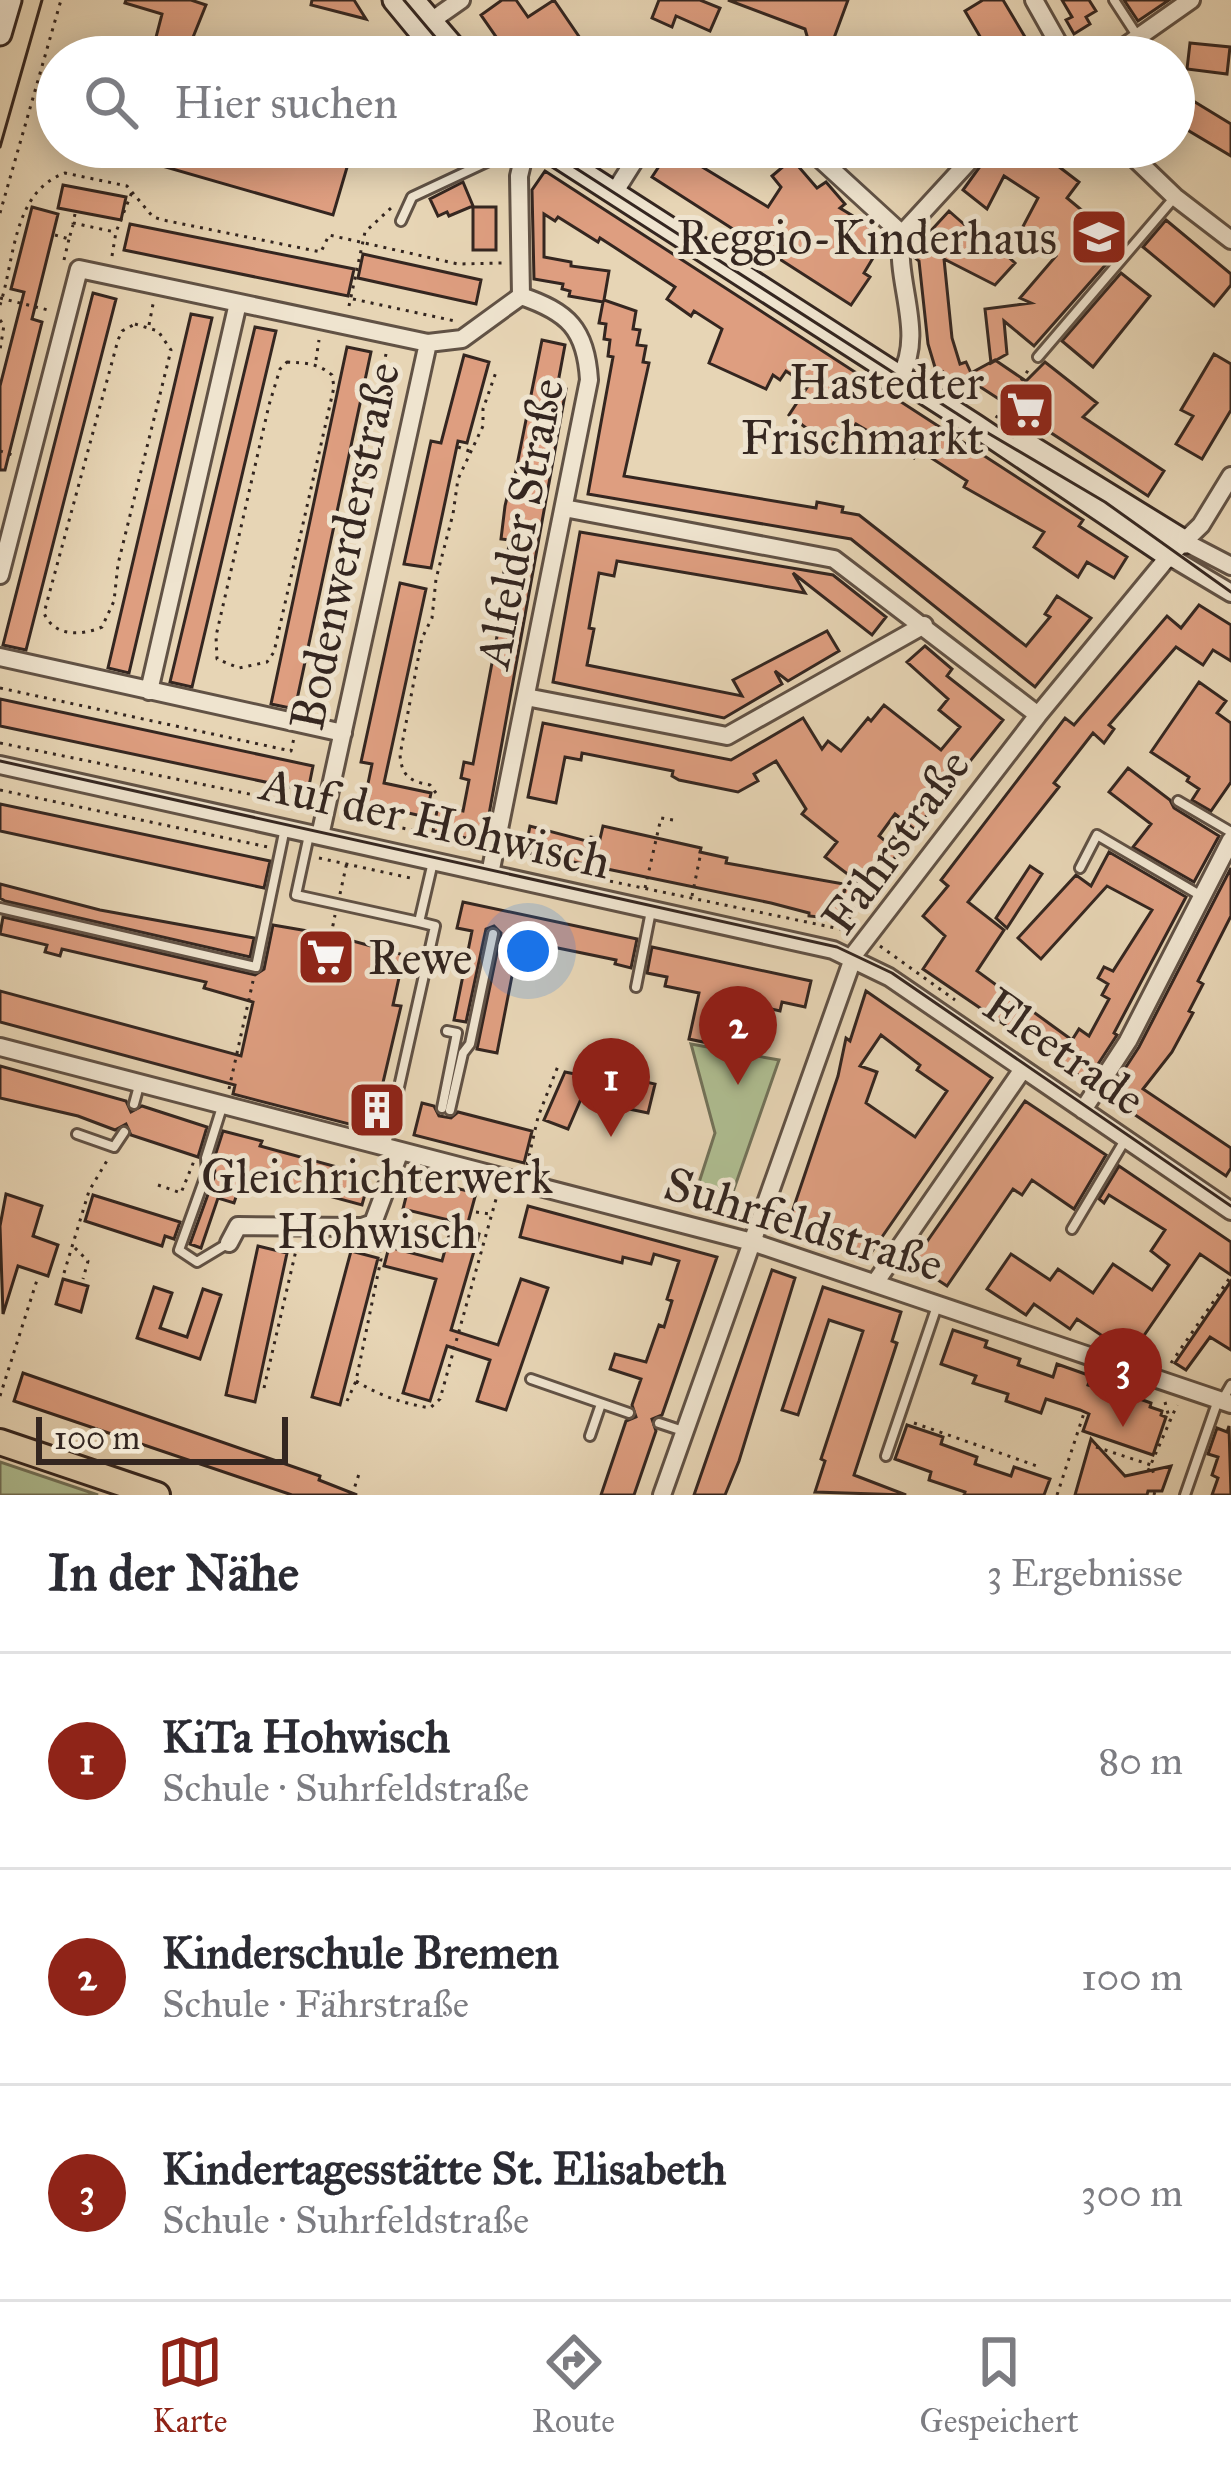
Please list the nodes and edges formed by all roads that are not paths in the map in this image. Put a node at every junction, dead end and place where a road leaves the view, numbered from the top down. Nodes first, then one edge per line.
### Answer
1 (10, 0) edge
2 (394, 0) edge
3 (413, 0) edge
4 (461, 0) edge
5 (1034, 0) edge
6 (1114, 0) edge
7 (1191, 0) edge
8 (424, 26) junction
9 (0, 34) edge
10 (429, 36) edge
11 (436, 36) edge
12 (1054, 36) edge
13 (1138, 36) edge
14 (1142, 36) edge
15 (475, 168) edge
16 (523, 168) edge
17 (574, 168) edge
18 (594, 168) edge
19 (630, 168) edge
20 (830, 168) edge
21 (963, 168) edge
22 (1145, 168) edge
23 (618, 187) junction
24 (1174, 196) junction
25 (401, 220) dead end
26 (902, 234) junction
27 (1231, 240) edge
28 (521, 296) junction
29 (238, 303) junction
30 (428, 343) junction
31 (1038, 356) road end
32 (902, 374) junction
33 (1231, 476) edge
34 (564, 508) junction
35 (1176, 550) junction
36 (1231, 566) edge
37 (0, 575) edge
38 (1231, 593) edge
39 (924, 625) junction
40 (0, 657) edge
41 (149, 691) junction
42 (526, 697) junction
43 (1038, 715) junction
44 (343, 733) junction
45 (0, 765) edge
46 (1178, 801) dead end
47 (285, 828) junction
48 (315, 835) junction
49 (1231, 836) edge
50 (433, 861) junction
51 (492, 865) junction
52 (1080, 868) dead end
53 (1203, 897) junction
54 (0, 908) edge
55 (646, 909) junction
56 (419, 922) junction
57 (493, 934) dead end
58 (854, 958) junction
59 (636, 987) dead end
60 (447, 1030) dead end
61 (0, 1047) edge
62 (1023, 1069) junction
63 (140, 1082) junction
64 (134, 1104) dead end
65 (224, 1106) junction
66 (1083, 1110) junction
67 (124, 1132) dead end
68 (77, 1134) dead end
69 (1125, 1140) junction
70 (392, 1149) junction
71 (1231, 1211) edge
72 (1072, 1228) dead end
73 (752, 1242) junction
74 (229, 1243) joint
75 (875, 1283) junction
76 (938, 1304) junction
77 (531, 1379) dead end
78 (1226, 1397) edge
79 (601, 1404) junction
80 (629, 1413) dead end
81 (659, 1423) dead end
82 (685, 1431) junction
83 (590, 1436) dead end
84 (0, 1442) edge
85 (886, 1456) dead end
86 (158, 1495) edge
87 (662, 1495) edge
88 (1185, 1495) edge

1 - 9 street
2 - 8 street
3 - 8 street
4 - 8 street
5 - 12 street
6 - 13 lane
7 - 14 street
8 - 10 street
8 - 11 street
15 - 25 lane
16 - 28 street
17 - 23 street
18 - 23 street
19 - 23 street
20 - 26 street
21 - 26 street
22 - 24 street
23 - 32 street
24 - 27 street
24 - 31 lane
26 - 32 street
28 - 30 street
28 - 34 street, Alfelder Straße
29 - 30 street
29 - 37 street
29 - 41 street
30 - 44 street, Bodenwerderstraße
32 - 35 street
32 - 35 street
33 - 35 street, Fährstraße
34 - 39 street
34 - 42 street, Alfelder Straße
35 - 36 street
35 - 38 street
35 - 43 street, Fährstraße
39 - 42 street
39 - 43 street
40 - 41 street
41 - 44 street
42 - 51 street, Alfelder Straße
43 - 58 street, Fährstraße
44 - 48 street, Bodenwerderstraße
45 - 47 street, Auf der Hohwisch
46 - 49 lane
47 - 48 street, Auf der Hohwisch
47 - 54 lane
48 - 50 street, Auf der Hohwisch
48 - 56 lane
49 - 53 street
50 - 51 street, Auf der Hohwisch
50 - 56 lane
51 - 55 street, Auf der Hohwisch
52 - 53 lane
53 - 66 street
55 - 58 street, Auf der Hohwisch
55 - 59 lane
56 - 70 lane
57 - 60 lane
58 - 62 street, Fleetrade
58 - 73 street, Fährstraße
61 - 63 street, Suhrfeldstraße
62 - 66 street, Fleetrade
62 - 75 street
63 - 64 lane
63 - 65 street, Suhrfeldstraße
65 - 70 street, Suhrfeldstraße
65 - 74 lane
66 - 69 street, Fleetrade
67 - 68 lane
69 - 71 street, Fleetrade
69 - 72 lane
70 - 73 street, Suhrfeldstraße
70 - 74 street
73 - 75 street, Suhrfeldstraße
73 - 82 street, Fährstraße
75 - 76 street, Suhrfeldstraße
76 - 78 street, Suhrfeldstraße
76 - 85 lane
77 - 79 lane
78 - 88 lane
79 - 80 lane
79 - 83 lane
81 - 82 lane
82 - 87 street, Fährstraße
84 - 86 main road

